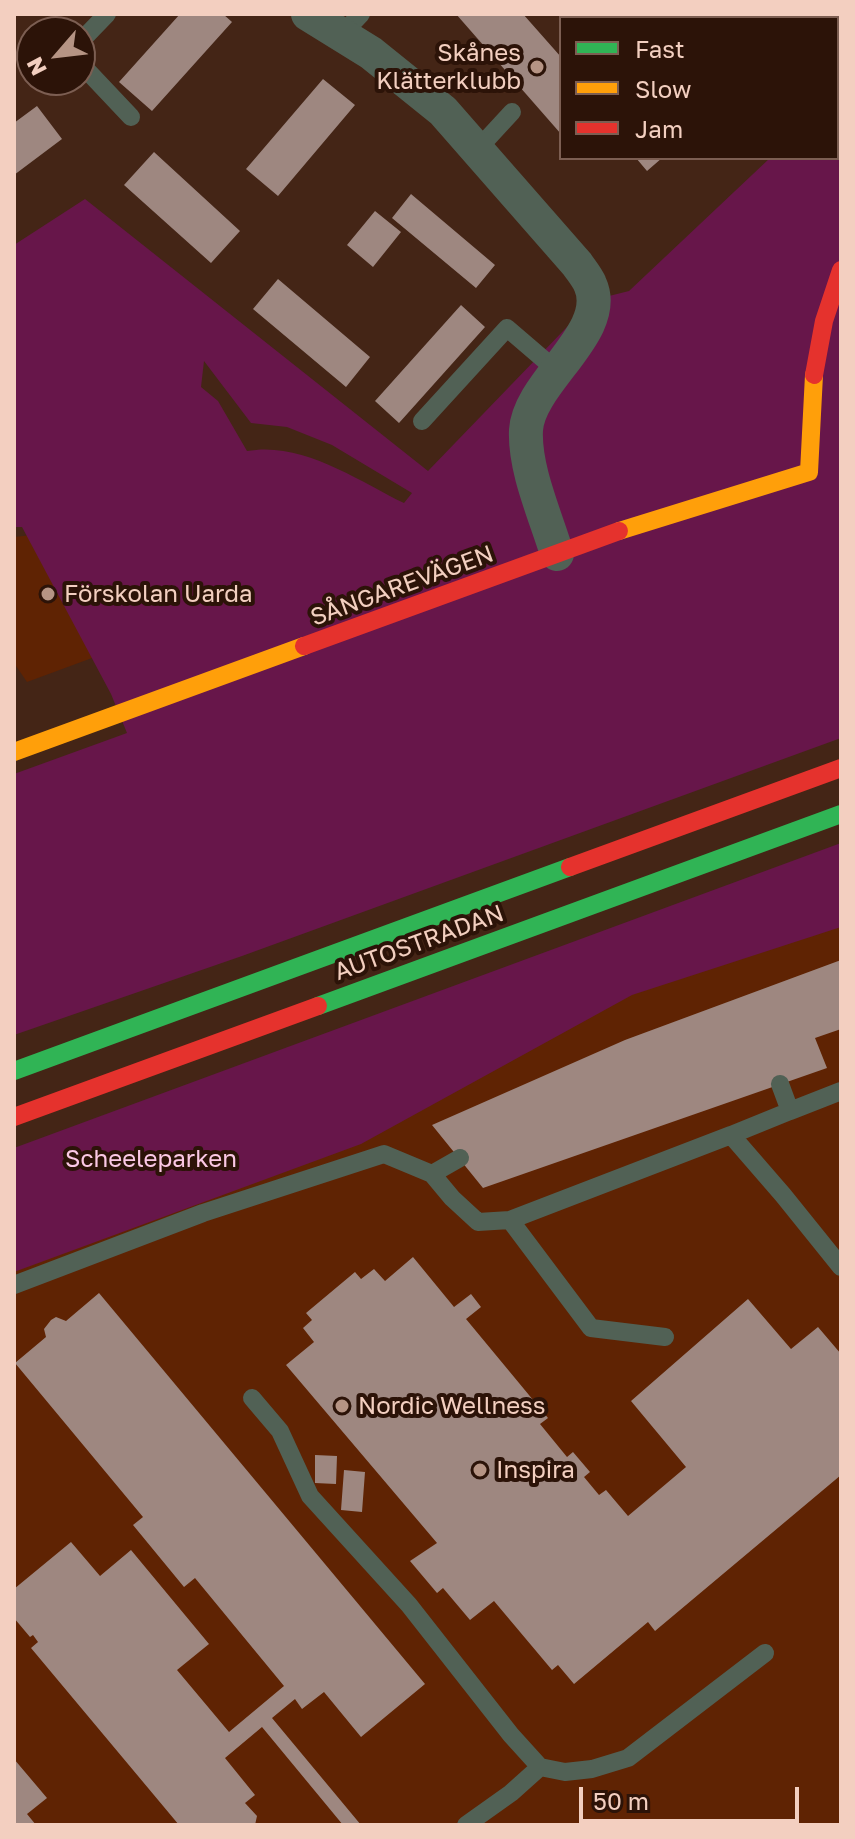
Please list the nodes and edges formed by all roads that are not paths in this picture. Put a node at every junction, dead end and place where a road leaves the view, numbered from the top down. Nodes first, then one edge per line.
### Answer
1 (308, 14) edge
2 (352, 24) edge
3 (96, 80) edge
4 (512, 112) dead end
5 (131, 117) dead end
6 (476, 151) junction
7 (841, 270) edge
8 (556, 370) junction
9 (422, 421) dead end
10 (557, 554) junction
11 (14, 752) edge
12 (841, 768) edge
13 (841, 814) edge
14 (14, 1071) edge
15 (780, 1084) dead end
16 (841, 1091) edge
17 (790, 1111) junction
18 (14, 1117) edge
19 (731, 1135) junction
20 (460, 1158) dead end
21 (432, 1174) junction
22 (510, 1220) junction
23 (841, 1267) edge
24 (14, 1285) edge
25 (665, 1337) dead end
26 (252, 1398) dead end
27 (765, 1653) dead end
28 (540, 1767) junction
29 (466, 1825) edge

1 - 2 street
2 - 6 street
3 - 5 lane
4 - 6 lane
6 - 8 street
7 - 10 main road, SÅNGAREVÄGEN
8 - 9 lane
8 - 10 street
10 - 11 main road, SÅNGAREVÄGEN
12 - 14 main road, AUTOSTRADAN
13 - 18 main road, AUTOSTRADAN
15 - 17 lane
16 - 17 lane
17 - 19 lane
19 - 22 lane
19 - 23 lane
20 - 21 lane
21 - 22 lane
21 - 24 lane
22 - 25 lane
26 - 28 lane
27 - 28 lane
28 - 29 lane

